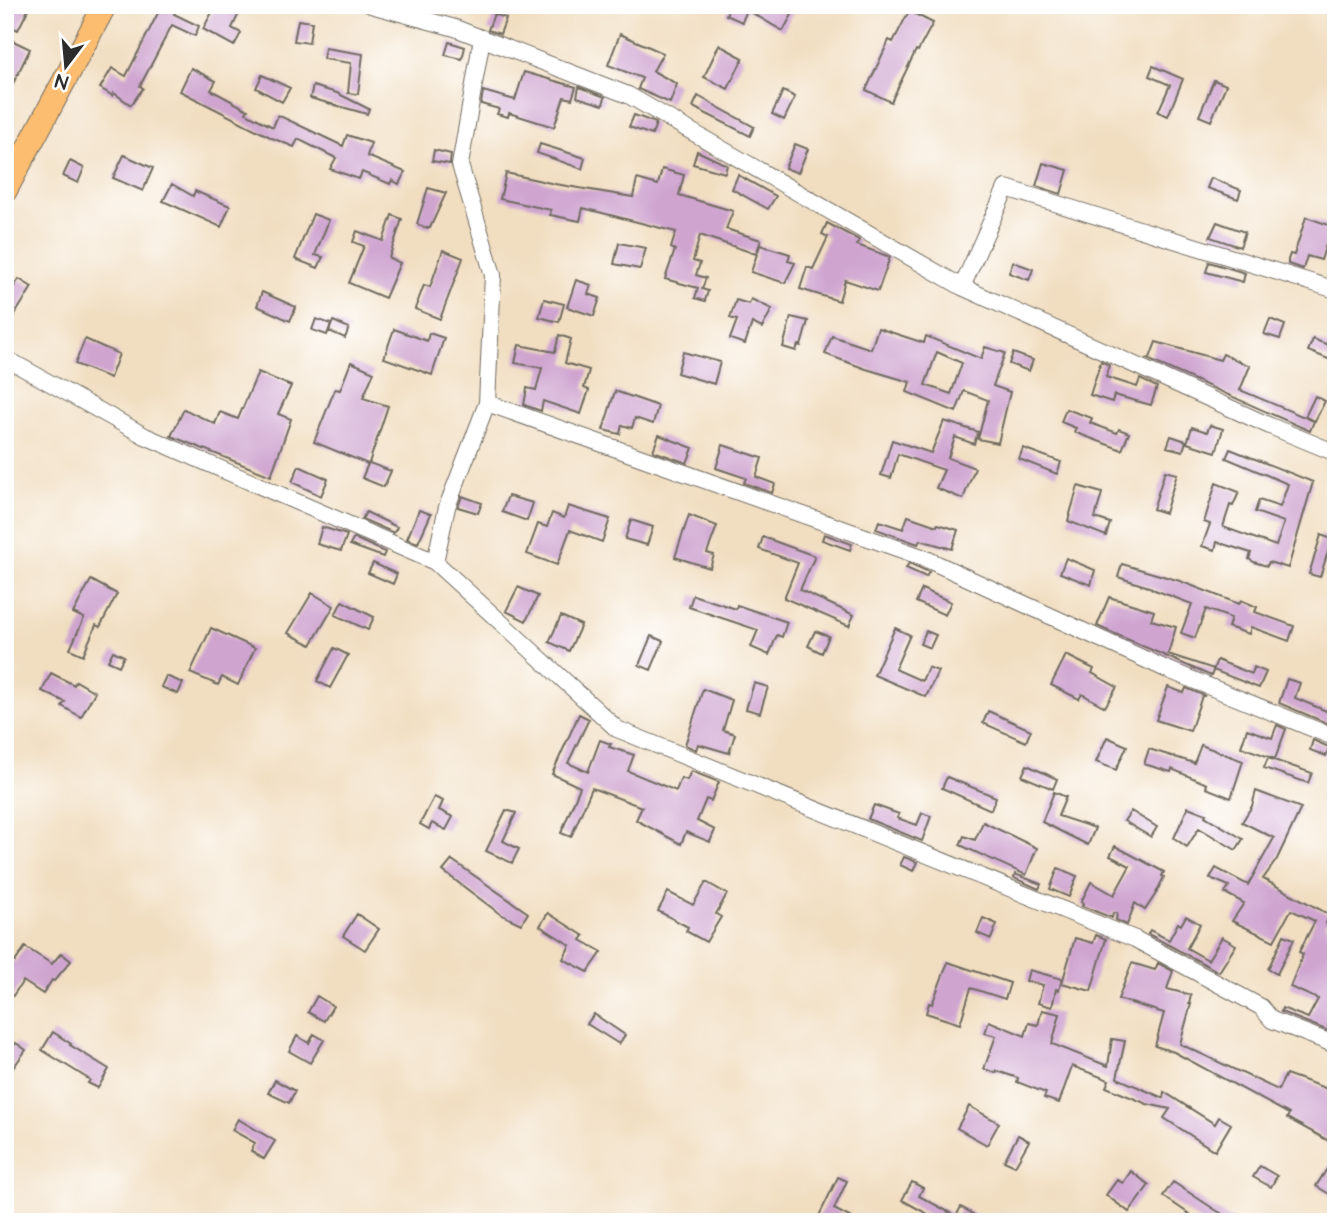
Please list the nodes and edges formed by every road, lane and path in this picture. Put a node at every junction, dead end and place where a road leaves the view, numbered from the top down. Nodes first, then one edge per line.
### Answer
1 (105, 5) edge
2 (371, 5) edge
3 (482, 38) junction
4 (5, 191) edge
5 (962, 287) junction
6 (1336, 290) edge
7 (5, 358) edge
8 (487, 404) junction
9 (1336, 453) edge
10 (435, 562) junction
11 (1336, 738) edge
12 (1336, 1045) edge

1 - 4 highway
2 - 3 street
3 - 5 street
3 - 8 street
5 - 6 street
5 - 9 street
7 - 10 street
8 - 10 street
8 - 11 street
10 - 12 street

